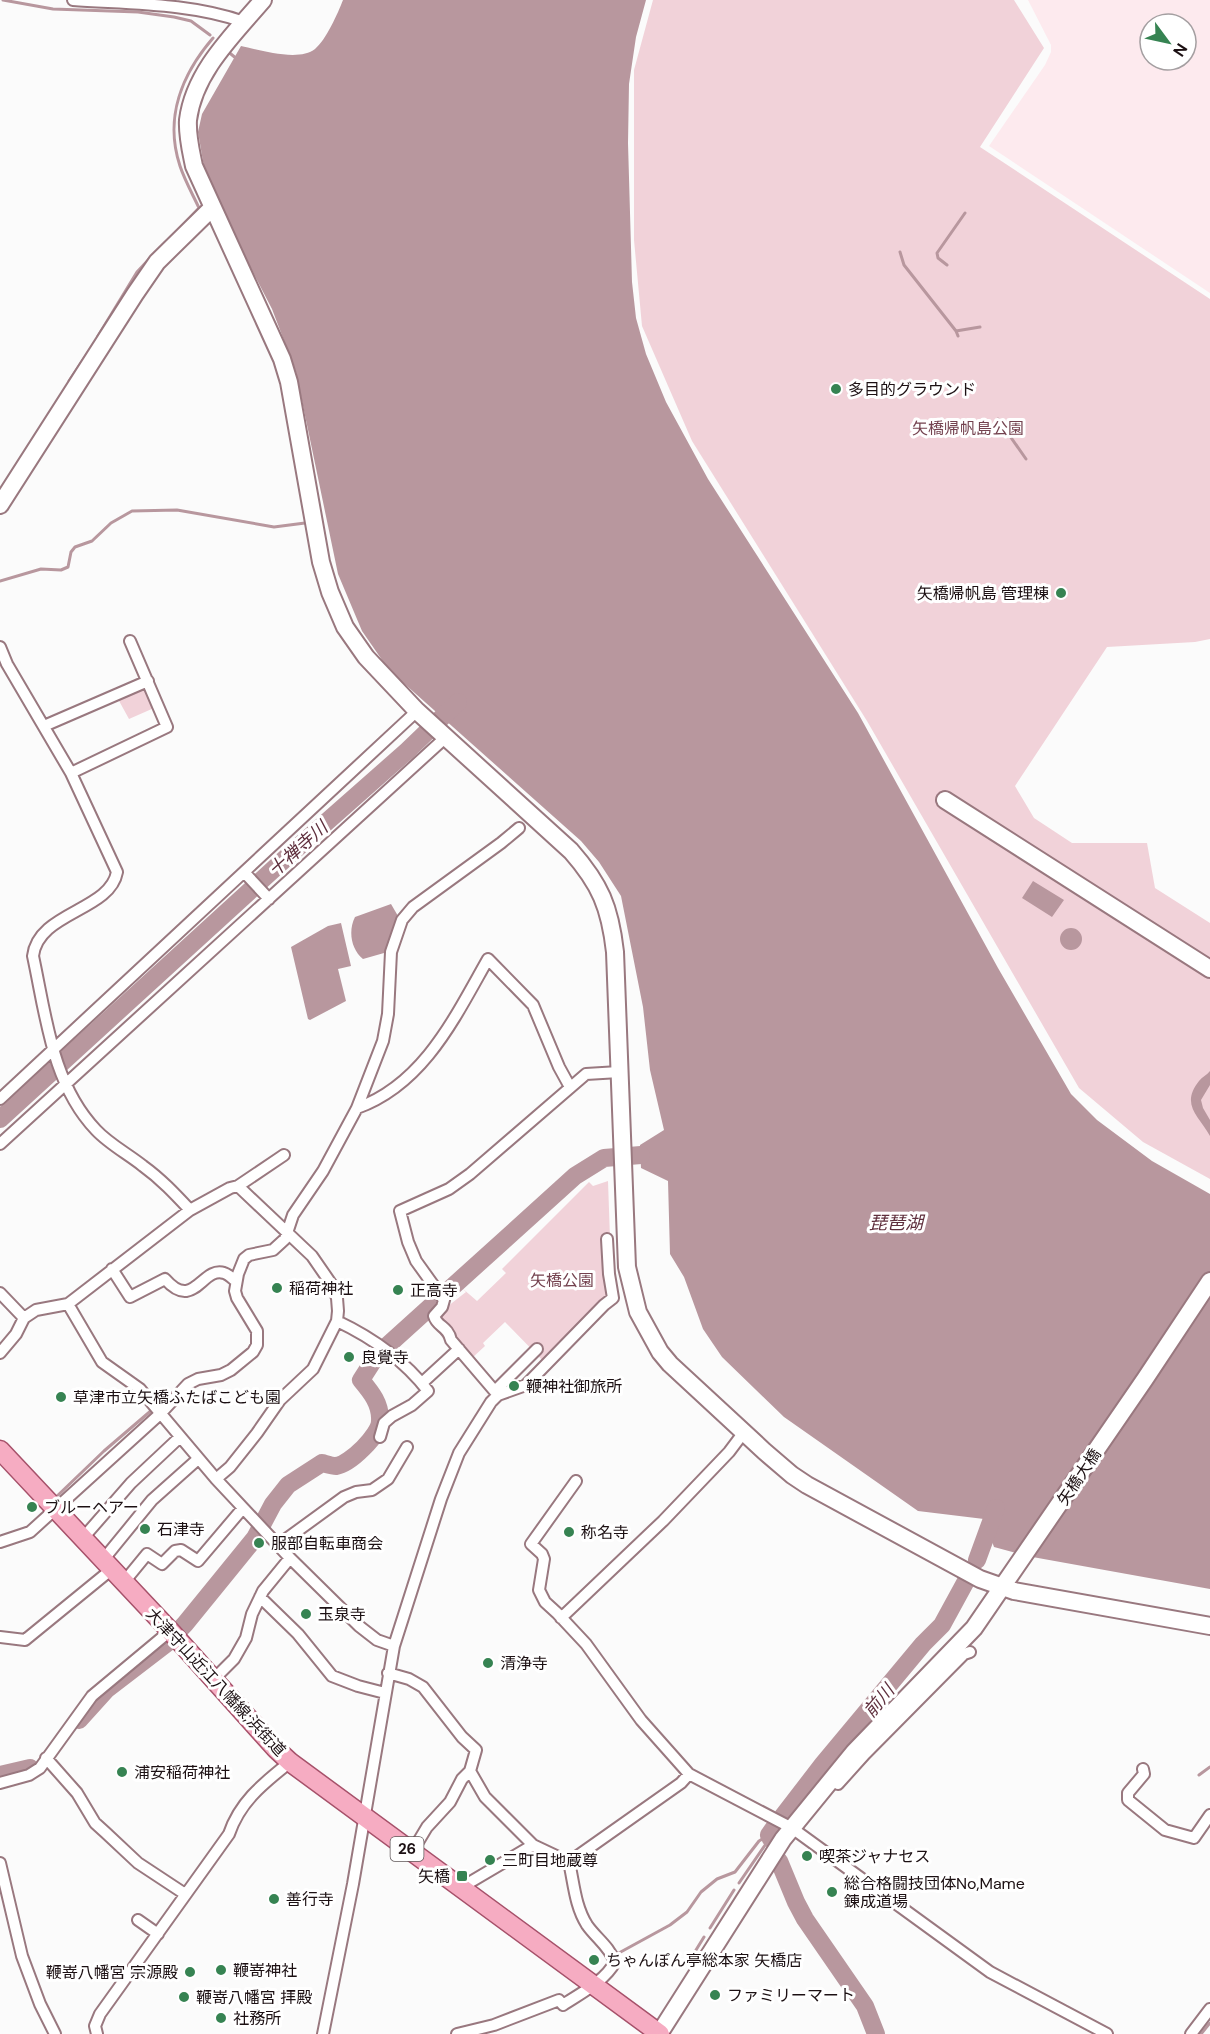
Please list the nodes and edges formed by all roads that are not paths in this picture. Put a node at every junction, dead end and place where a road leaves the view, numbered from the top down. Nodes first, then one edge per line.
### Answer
1 (73, 0) edge
2 (263, 0) edge
3 (244, 22) junction
4 (212, 208) junction
5 (0, 505) edge
6 (130, 641) dead end
7 (0, 647) edge
8 (148, 681) junction
9 (419, 712) junction
10 (44, 726) junction
11 (445, 736) junction
12 (71, 773) junction
13 (945, 800) dead end
14 (519, 828) dead end
15 (246, 874) junction
16 (267, 897) junction
17 (1210, 969) edge
18 (54, 1051) junction
19 (619, 1072) junction
20 (64, 1083) junction
21 (570, 1087) junction
22 (0, 1099) edge
23 (357, 1108) junction
24 (0, 1144) edge
25 (284, 1155) dead end
26 (238, 1186) junction
27 (190, 1210) junction
28 (287, 1234) junction
29 (607, 1239) dead end
30 (112, 1269) junction
31 (236, 1281) junction
32 (1210, 1281) edge
33 (0, 1293) edge
34 (68, 1304) junction
35 (24, 1318) junction
36 (337, 1322) junction
37 (459, 1349) junction
38 (537, 1349) dead end
39 (0, 1353) edge
40 (422, 1383) junction
41 (497, 1393) junction
42 (160, 1414) junction
43 (744, 1432) junction
44 (180, 1437) junction
45 (380, 1437) dead end
46 (406, 1447) dead end
47 (0, 1450) edge
48 (198, 1459) junction
49 (216, 1479) junction
50 (576, 1481) dead end
51 (243, 1508) junction
52 (55, 1510) junction
53 (83, 1538) junction
54 (0, 1542) edge
55 (278, 1545) junction
56 (290, 1558) junction
57 (113, 1570) junction
58 (1002, 1588) junction
59 (260, 1597) junction
60 (561, 1618) junction
61 (1210, 1626) edge
62 (173, 1634) junction
63 (0, 1637) edge
64 (394, 1646) junction
65 (970, 1652) dead end
66 (388, 1673) junction
67 (214, 1679) junction
68 (384, 1693) junction
69 (46, 1758) junction
70 (290, 1762) junction
71 (1143, 1769) dead end
72 (471, 1771) junction
73 (689, 1774) junction
74 (0, 1783) edge
75 (1210, 1815) edge
76 (365, 1818) junction
77 (790, 1831) junction
78 (533, 1845) junction
79 (412, 1852) junction
80 (569, 1862) junction
81 (0, 1863) edge
82 (462, 1887) junction
83 (185, 1894) junction
84 (138, 1920) dead end
85 (158, 1934) junction
86 (593, 1984) junction
87 (1210, 2009) edge
88 (55, 2034) edge
89 (97, 2034) edge
90 (323, 2034) edge
91 (457, 2034) edge
92 (659, 2034) edge
93 (1107, 2034) edge
94 (1191, 2034) edge

1 - 3 street
2 - 3 street
3 - 4 street
4 - 5 street
4 - 9 street
6 - 8 street
7 - 10 street
8 - 10 street
8 - 12 street
9 - 11 street
9 - 15 street
10 - 12 street
11 - 16 street
11 - 19 street
12 - 18 street
13 - 17 street
14 - 23 street
15 - 16 street
15 - 18 street
16 - 20 street
18 - 20 street
18 - 22 street
19 - 21 street
19 - 43 street
20 - 24 street
20 - 27 street
21 - 23 street
21 - 37 street
23 - 28 street
25 - 26 street
26 - 27 street
26 - 28 street
27 - 30 street
28 - 31 street
28 - 36 street
29 - 41 street
30 - 31 street
30 - 34 street
31 - 42 street
32 - 58 street, 矢橋大橋
33 - 35 street
34 - 35 street
34 - 42 street
35 - 39 street
36 - 40 street
36 - 49 street
37 - 40 street
37 - 41 street
38 - 41 street
40 - 45 street
41 - 64 street
42 - 44 street
42 - 52 street
43 - 58 street
43 - 60 street
44 - 48 street
44 - 53 street
46 - 55 street
47 - 52 main road, 大津守山近江八幡線;浜街道 / 26
48 - 49 street
48 - 57 street
49 - 51 street
50 - 60 street
51 - 55 street
51 - 57 street
52 - 53 main road, 大津守山近江八幡線;浜街道 / 26
52 - 54 street
53 - 57 main road, 大津守山近江八幡線;浜街道 / 26
55 - 56 street
56 - 59 street
56 - 64 street
57 - 62 main road, 大津守山近江八幡線;浜街道 / 26
57 - 63 street
58 - 61 street
58 - 77 street, 矢橋大橋
59 - 67 street
59 - 68 street
60 - 73 street
62 - 67 main road, 大津守山近江八幡線;浜街道 / 26
62 - 69 street
64 - 66 street
65 - 77 street
66 - 68 street
66 - 72 street
67 - 70 main road, 大津守山近江八幡線;浜街道 / 26
68 - 76 street
69 - 74 street
69 - 83 street
70 - 76 main road, 大津守山近江八幡線;浜街道 / 26
70 - 83 street
71 - 75 street
72 - 78 street
72 - 79 street
73 - 77 street
73 - 80 street
76 - 79 main road, 大津守山近江八幡線;浜街道 / 26
76 - 90 street
77 - 92 street, 矢橋大橋
77 - 93 street
78 - 80 street
78 - 82 street
79 - 82 main road, 大津守山近江八幡線;浜街道 / 26
80 - 86 street
81 - 88 street
82 - 86 main road, 大津守山近江八幡線;浜街道 / 26
83 - 85 street
84 - 85 street
85 - 89 street
86 - 91 street
86 - 92 main road, 大津守山近江八幡線;浜街道 / 26
87 - 94 street

